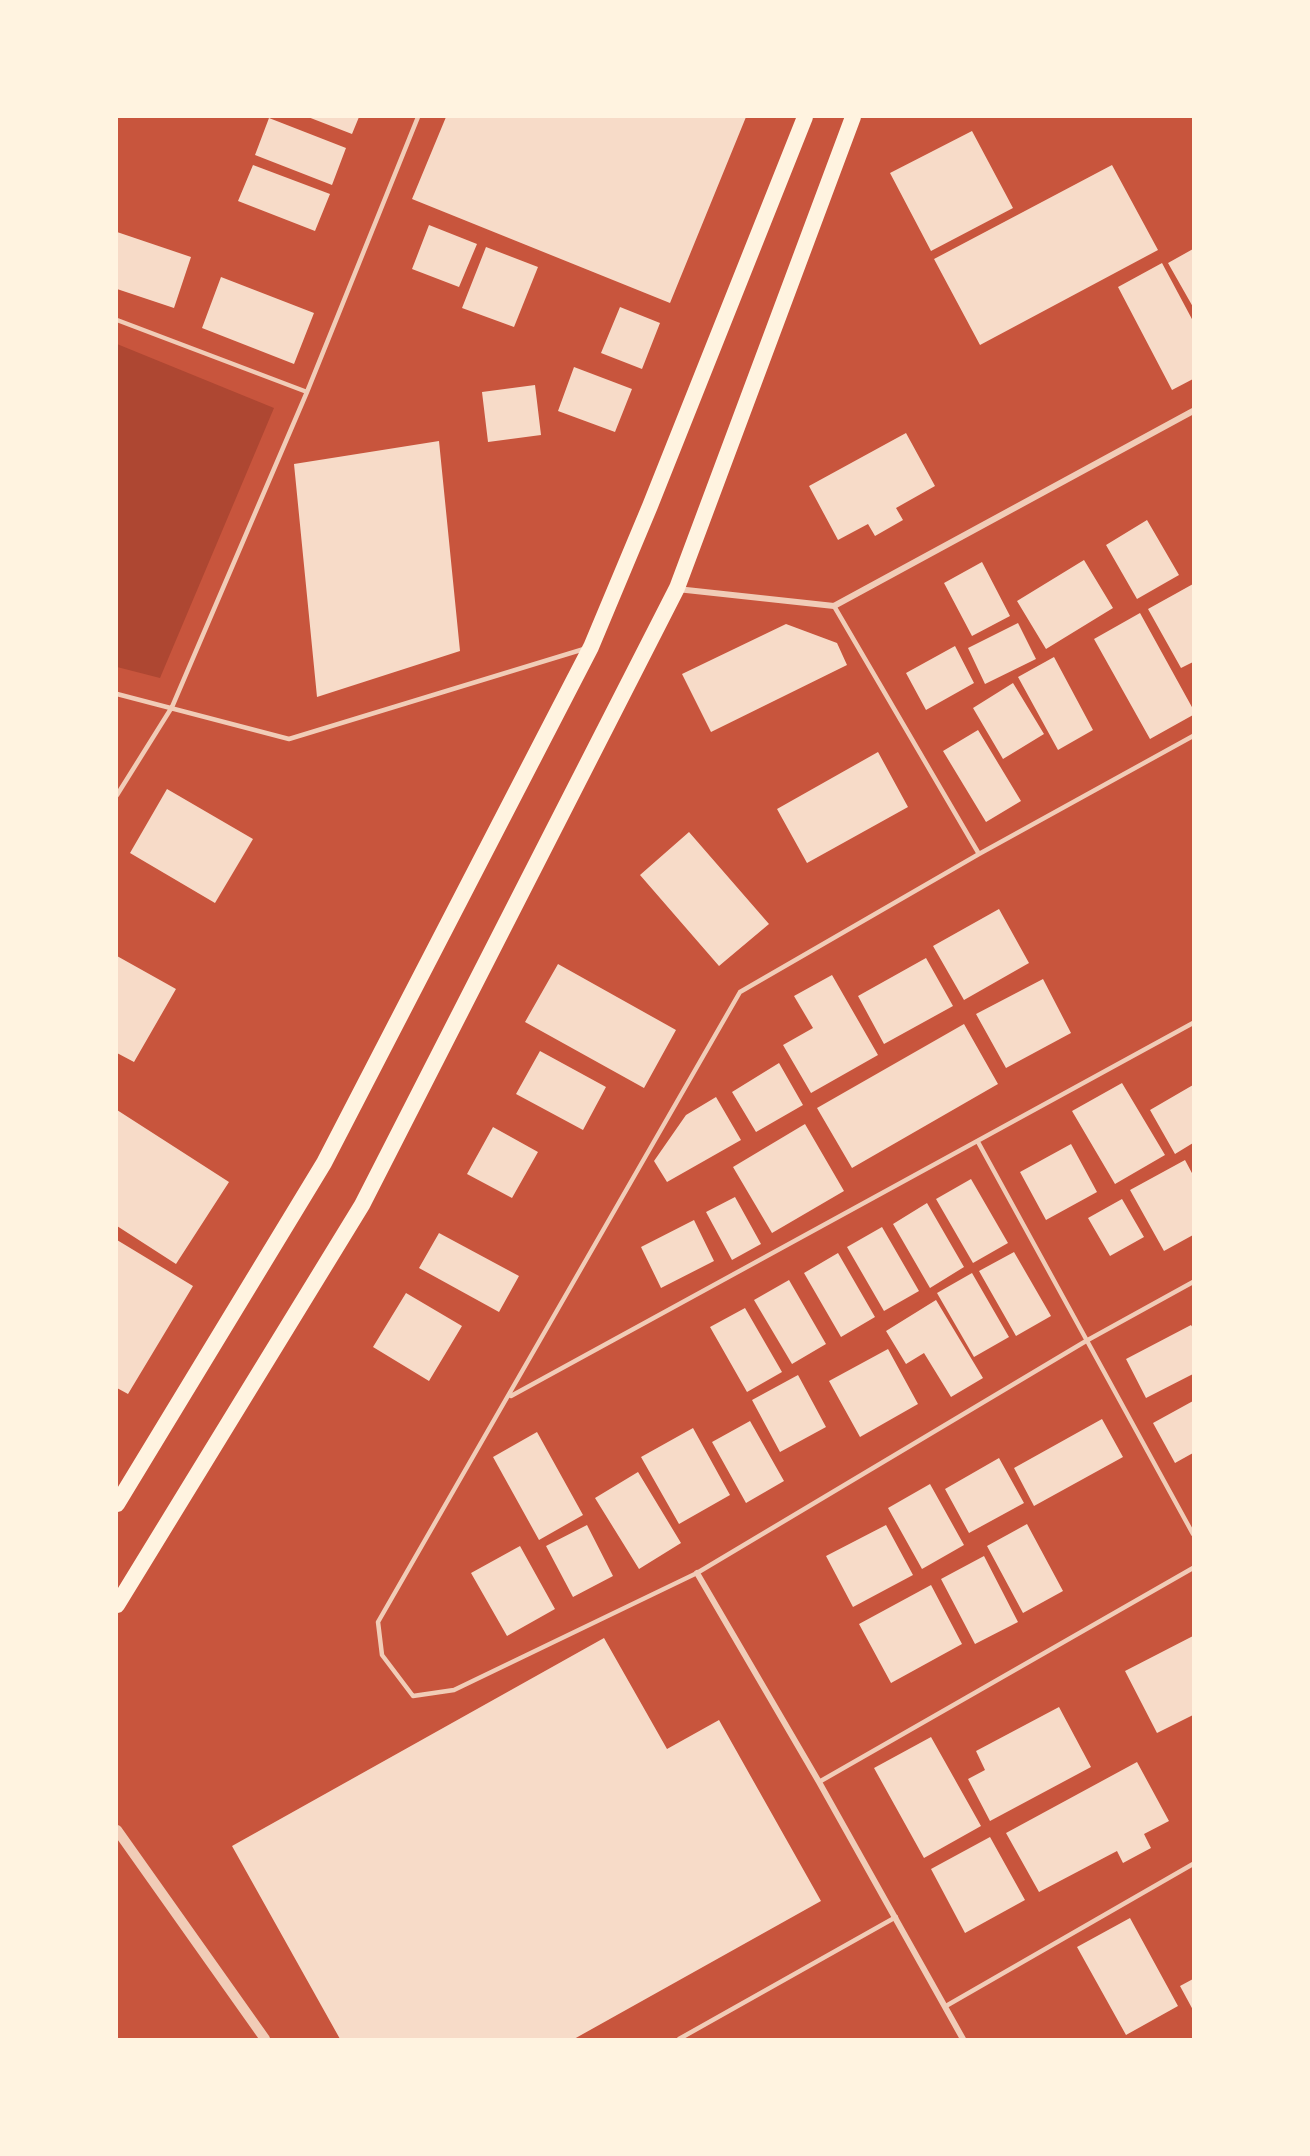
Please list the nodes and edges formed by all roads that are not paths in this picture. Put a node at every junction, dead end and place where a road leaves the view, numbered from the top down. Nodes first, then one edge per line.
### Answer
1 (418, 117) edge
2 (805, 117) edge
3 (853, 117) edge
4 (117, 320) edge
5 (307, 392) junction
6 (1193, 411) edge
7 (677, 588) junction
8 (834, 606) junction
9 (591, 647) junction
10 (117, 694) edge
11 (172, 707) junction
12 (1193, 736) edge
13 (117, 795) edge
14 (979, 854) junction
15 (1193, 1023) edge
16 (978, 1142) junction
17 (1193, 1282) edge
18 (1086, 1341) junction
19 (508, 1397) junction
20 (117, 1504) edge
21 (1193, 1534) edge
22 (1193, 1568) edge
23 (697, 1573) junction
24 (117, 1605) edge
25 (819, 1782) junction
26 (117, 1830) edge
27 (1193, 1864) edge
28 (896, 1917) junction
29 (946, 2006) junction
30 (262, 2038) edge
31 (679, 2039) edge
32 (963, 2039) edge

1 - 5 lane
2 - 9 highway
3 - 7 highway
4 - 5 lane
5 - 11 lane
6 - 8 street
7 - 8 street
7 - 24 highway
8 - 14 lane
9 - 11 lane
9 - 20 highway
10 - 11 lane
11 - 13 lane
12 - 14 lane
14 - 19 lane
15 - 16 lane
16 - 18 lane
16 - 19 lane
17 - 18 lane
18 - 21 lane
18 - 23 lane
19 - 23 lane
22 - 25 lane
23 - 25 street
25 - 28 street
26 - 30 street
27 - 29 lane
28 - 29 street
28 - 31 lane
29 - 32 street

